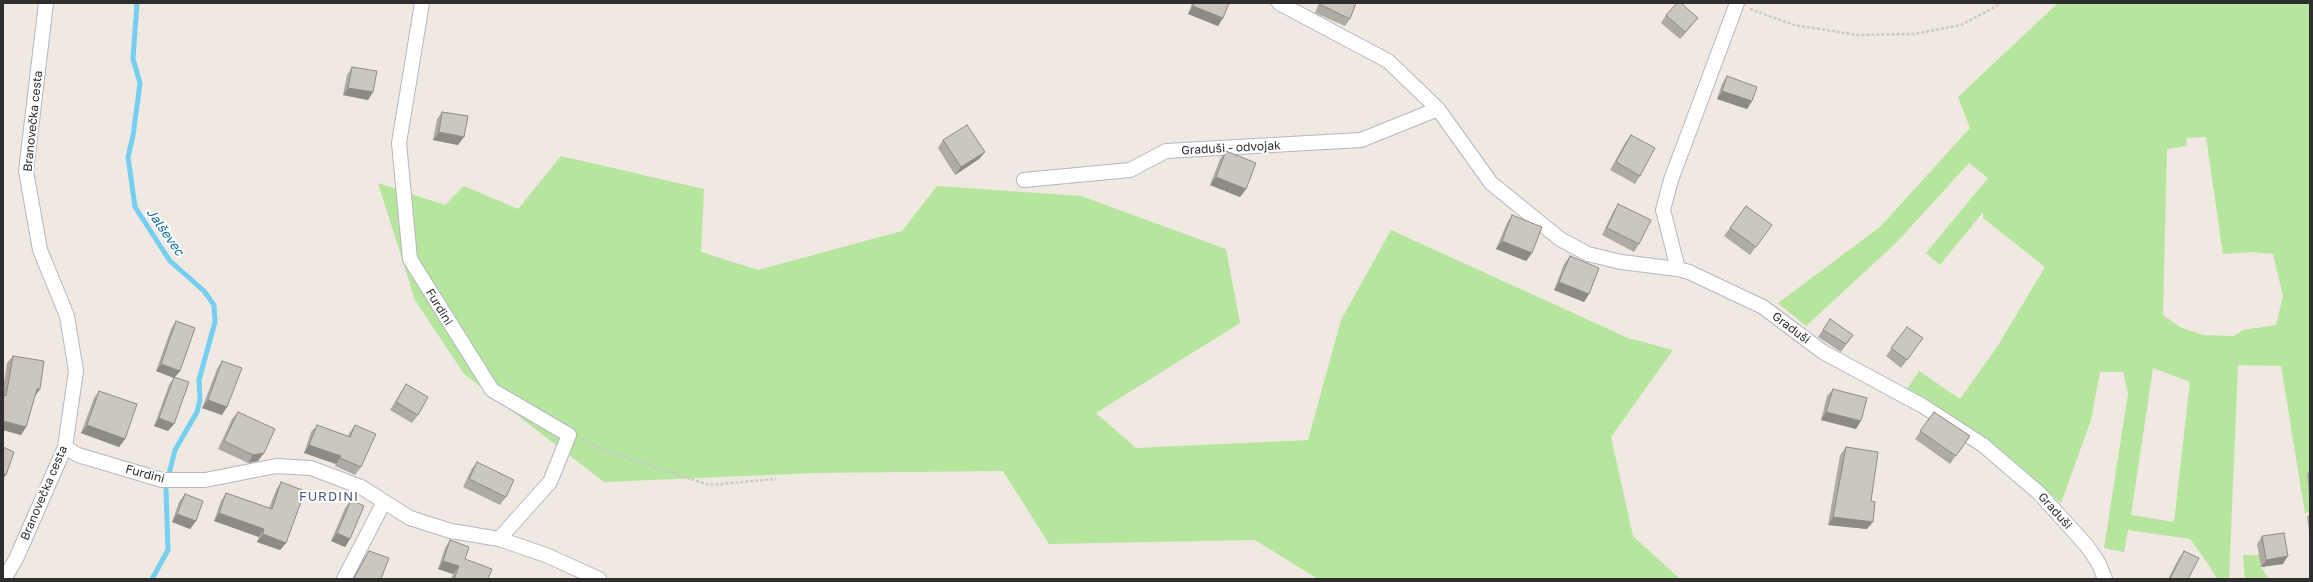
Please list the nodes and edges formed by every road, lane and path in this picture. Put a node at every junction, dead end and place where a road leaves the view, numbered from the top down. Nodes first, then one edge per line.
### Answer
1 (46, 3) edge
2 (422, 3) edge
3 (1279, 3) edge
4 (1737, 3) edge
5 (2000, 3) edge
6 (1438, 109) junction
7 (1024, 180) dead end
8 (1678, 269) junction
9 (569, 435) junction
10 (65, 447) junction
11 (776, 479) dead end
12 (384, 502) junction
13 (499, 539) junction
14 (4, 579) edge
15 (344, 579) edge
16 (599, 579) edge
17 (2105, 579) edge

1 - 10 street, Branovečka cesta
2 - 9 street, Furdini
3 - 6 street
4 - 5 path
4 - 8 street
6 - 7 street, Graduši - odvojak
6 - 8 street
8 - 17 street, Graduši
9 - 11 path
9 - 13 street
10 - 12 street, Furdini
10 - 14 street, Branovečka cesta
12 - 13 street, Furdini
12 - 15 street
13 - 16 street, Furdini

